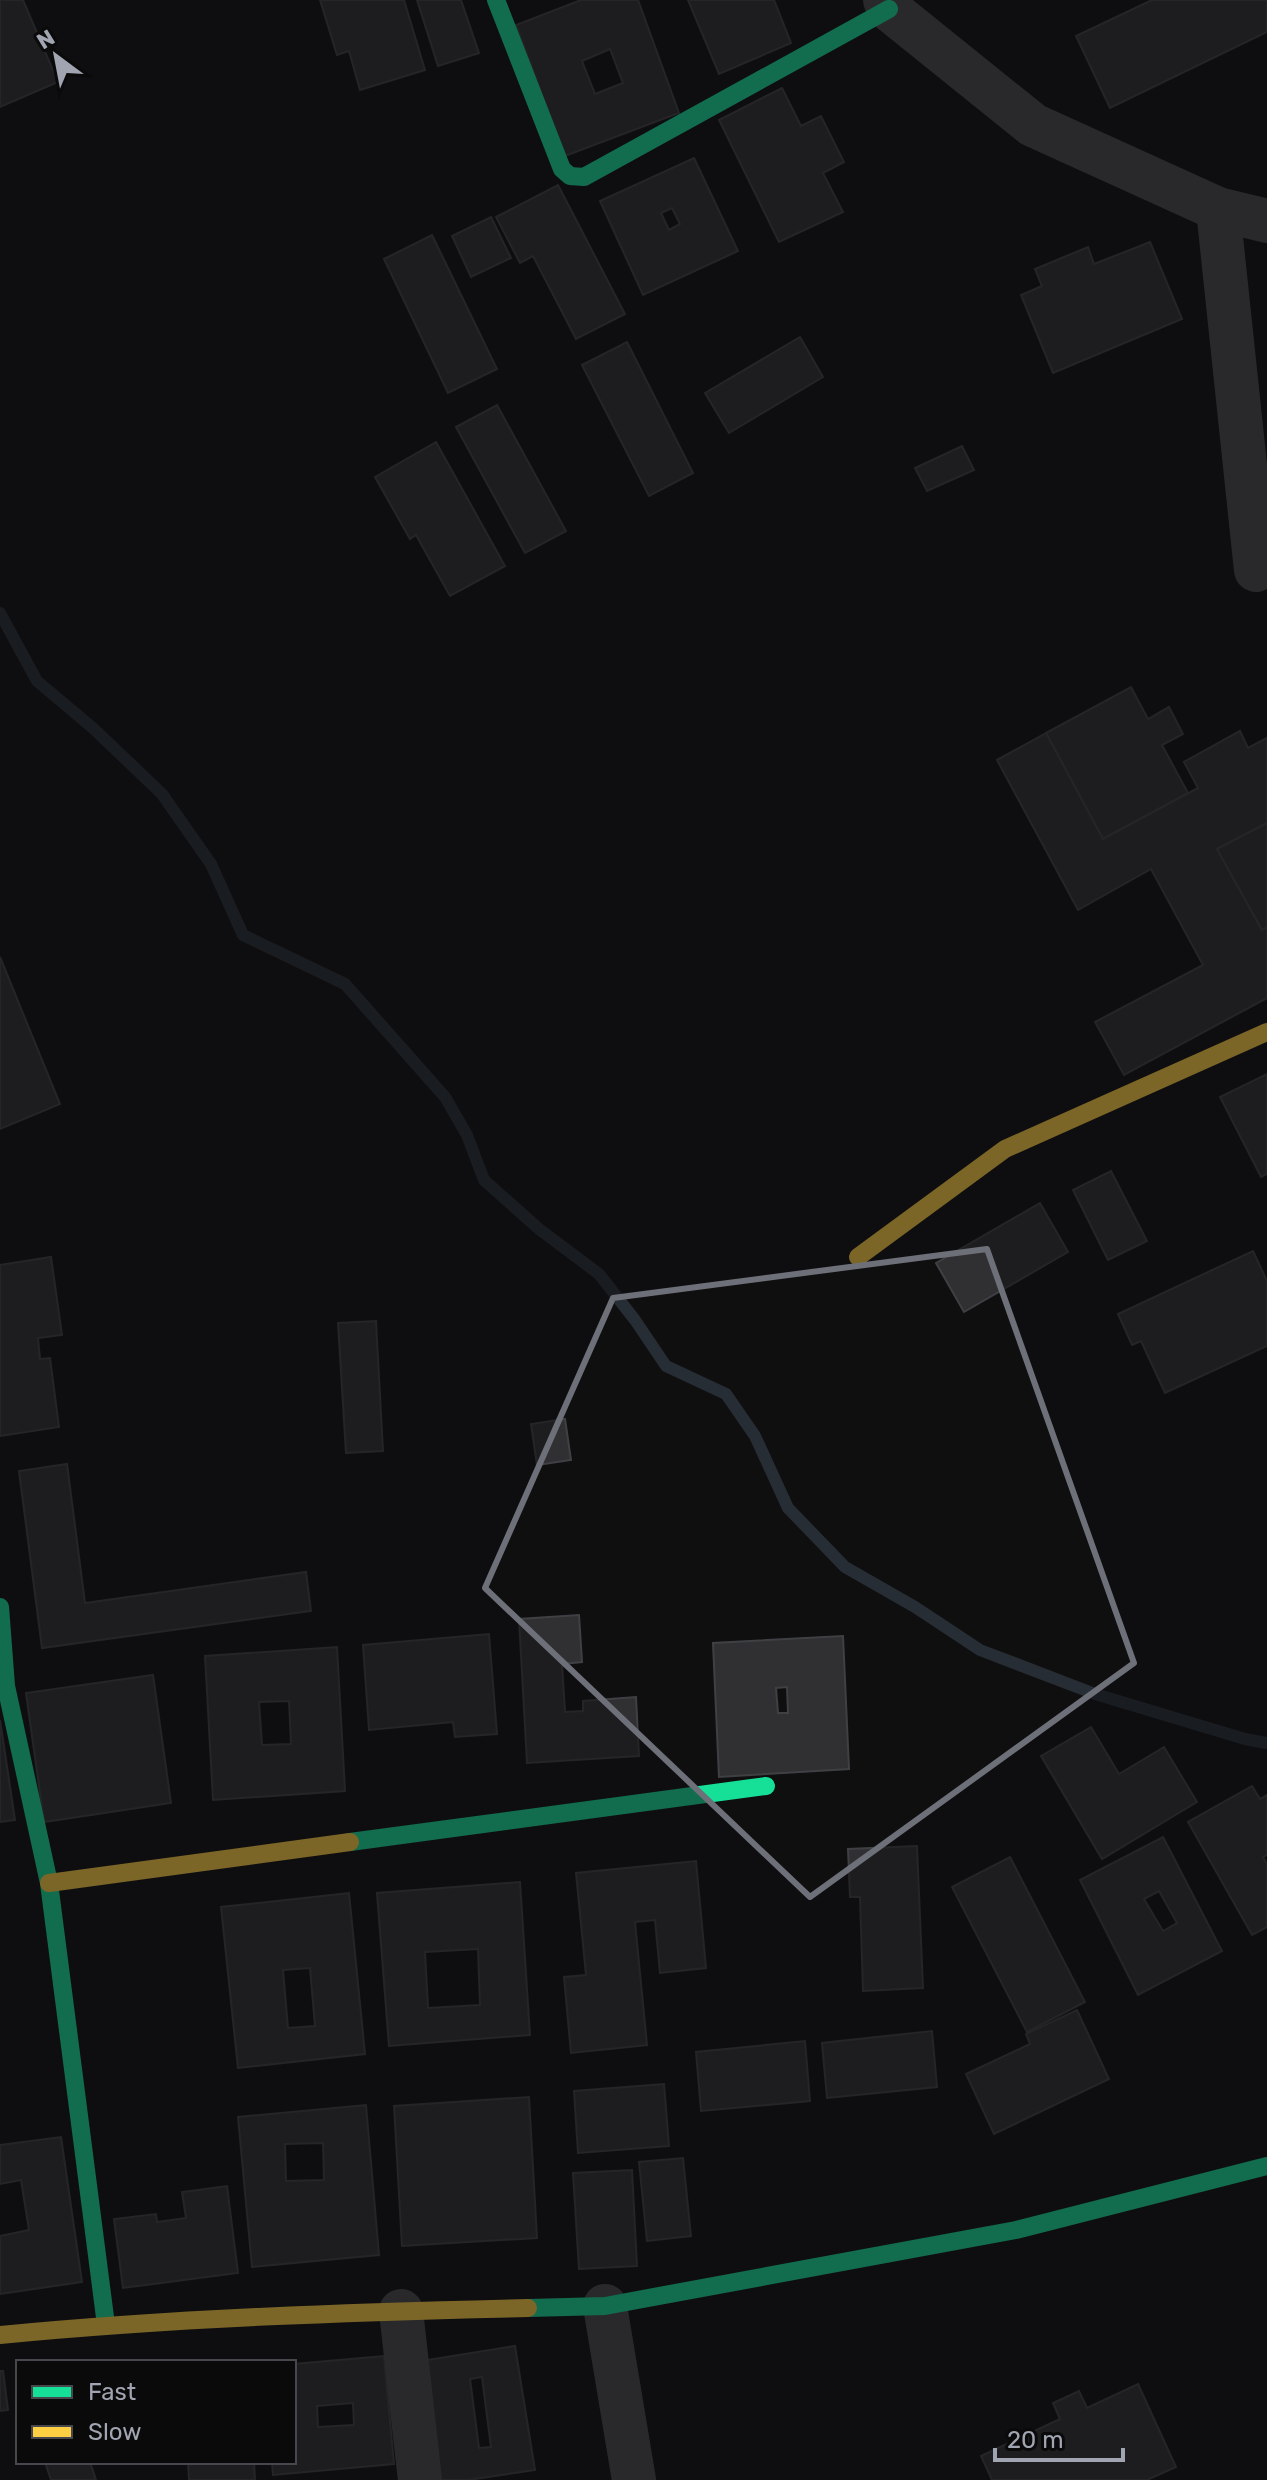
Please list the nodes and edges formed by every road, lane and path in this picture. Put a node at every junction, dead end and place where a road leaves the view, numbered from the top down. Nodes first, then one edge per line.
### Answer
1 (496, 0) edge
2 (887, 4) edge
3 (1218, 209) junction
4 (1267, 221) edge
5 (1256, 570) dead end
6 (1267, 1032) edge
7 (858, 1257) dead end
8 (0, 1607) edge
9 (766, 1786) dead end
10 (49, 1883) junction
11 (1267, 2166) edge
12 (605, 2306) junction
13 (401, 2311) junction
14 (106, 2325) junction
15 (0, 2335) edge
16 (420, 2480) edge
17 (634, 2480) edge

1 - 2 street
2 - 3 street
3 - 4 street
3 - 5 street
6 - 7 street
8 - 10 street
9 - 10 street
10 - 14 street
11 - 12 street
12 - 13 street
12 - 17 street
13 - 14 street
13 - 16 street
14 - 15 street

